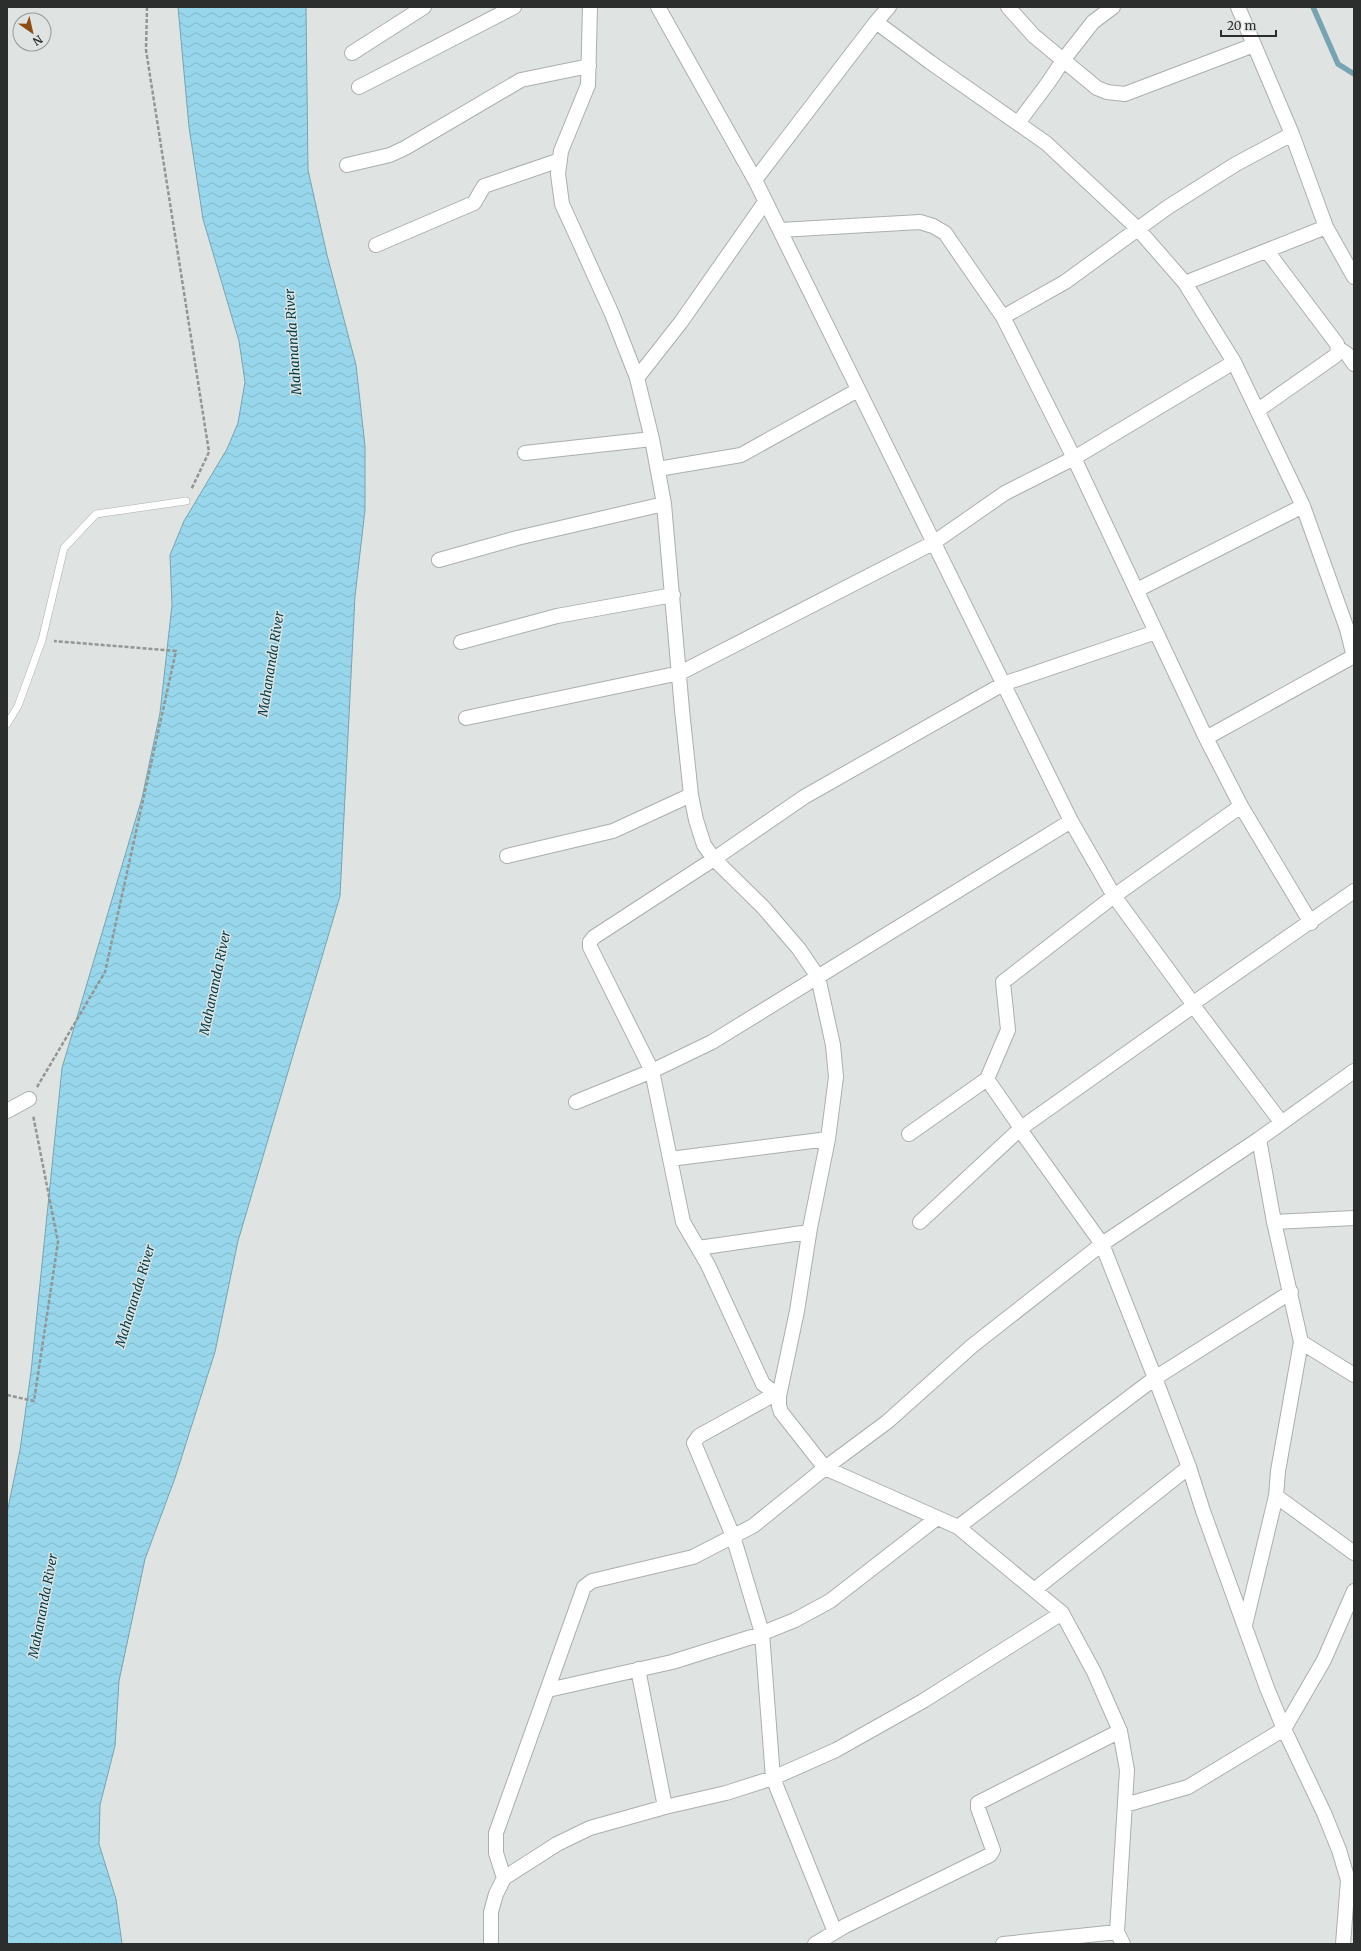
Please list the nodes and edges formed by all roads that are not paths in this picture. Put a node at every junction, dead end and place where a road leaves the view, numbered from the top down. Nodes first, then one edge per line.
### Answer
1 (424, 7) edge
2 (514, 7) edge
3 (590, 7) edge
4 (889, 7) edge
5 (1008, 7) edge
6 (1113, 7) edge
7 (1238, 7) edge
8 (663, 9) edge
9 (876, 22) junction
10 (1254, 45) junction
11 (352, 53) dead end
12 (1064, 59) junction
13 (589, 66) junction
14 (359, 87) dead end
15 (1018, 123) junction
16 (1292, 134) junction
17 (560, 160) junction
18 (347, 165) dead end
19 (756, 180) junction
20 (766, 202) junction
21 (1326, 227) junction
22 (1138, 229) junction
23 (780, 230) junction
24 (376, 245) dead end
25 (1267, 251) junction
26 (1354, 277) edge
27 (1185, 283) junction
28 (1003, 318) junction
29 (1338, 348) junction
30 (1234, 362) junction
31 (1354, 364) edge
32 (637, 378) junction
33 (858, 390) junction
34 (1258, 410) junction
35 (652, 439) junction
36 (525, 453) dead end
37 (1074, 458) junction
38 (658, 469) junction
39 (186, 501) road end
40 (664, 504) junction
41 (1302, 506) junction
42 (933, 543) junction
43 (439, 560) dead end
44 (1137, 590) junction
45 (673, 595) junction
46 (1156, 632) junction
47 (461, 642) dead end
48 (1354, 657) edge
49 (680, 673) junction
50 (1004, 684) junction
51 (466, 718) dead end
52 (7, 724) edge
53 (1206, 738) junction
54 (691, 795) junction
55 (1241, 806) junction
56 (1071, 821) junction
57 (507, 856) dead end
58 (714, 859) junction
59 (1354, 891) edge
60 (1114, 896) junction
61 (1311, 923) junction
62 (818, 977) junction
63 (1192, 1004) junction
64 (652, 1071) junction
65 (1354, 1072) edge
66 (987, 1079) junction
67 (29, 1099) road end
68 (576, 1102) dead end
69 (7, 1111) edge
70 (1281, 1122) junction
71 (1021, 1128) junction
72 (909, 1134) dead end
73 (828, 1139) junction
74 (1259, 1139) junction
75 (670, 1159) junction
76 (1354, 1218) edge
77 (920, 1222) dead end
78 (1274, 1222) junction
79 (809, 1232) junction
80 (1102, 1244) junction
81 (698, 1248) junction
82 (1290, 1292) junction
83 (1301, 1342) junction
84 (1354, 1375) edge
85 (1155, 1378) junction
86 (777, 1395) junction
87 (1189, 1467) junction
88 (825, 1468) junction
89 (1276, 1496) junction
90 (937, 1518) junction
91 (958, 1527) junction
92 (733, 1536) junction
93 (1354, 1553) edge
94 (1034, 1590) junction
95 (1354, 1591) edge
96 (1062, 1614) junction
97 (1245, 1624) junction
98 (762, 1633) junction
99 (638, 1669) junction
100 (548, 1690) junction
101 (1284, 1729) junction
102 (1120, 1731) junction
103 (773, 1778) junction
104 (1125, 1805) junction
105 (665, 1807) junction
106 (504, 1878) junction
107 (835, 1932) junction
108 (1120, 1938) edge
109 (1041, 1942) edge
110 (491, 1944) edge
111 (815, 1944) edge
112 (1003, 1944) edge
113 (1343, 1944) edge

1 - 11 street
2 - 14 street
3 - 13 street
4 - 9 street
5 - 12 street
6 - 12 street
7 - 10 street
8 - 19 street
9 - 15 street
9 - 19 street
10 - 12 street
10 - 16 street
12 - 15 street
13 - 17 street
13 - 18 street
15 - 22 street
16 - 21 street
16 - 22 street
17 - 24 street
17 - 32 street
19 - 20 street
20 - 23 street
20 - 32 street
21 - 25 street
21 - 26 street
22 - 27 street
22 - 28 street
23 - 28 street
23 - 33 street
25 - 27 street
25 - 29 street
27 - 30 street
28 - 37 street
29 - 31 street
29 - 34 street
30 - 34 street
30 - 37 street
32 - 35 street
33 - 38 street
33 - 42 street
34 - 41 street
35 - 36 street
35 - 38 street
37 - 42 street
37 - 44 street
38 - 40 street
39 - 52 lane
40 - 43 street
40 - 45 street
41 - 44 street
41 - 48 street
42 - 49 street
42 - 50 street
44 - 46 street
45 - 47 street
45 - 49 street
46 - 50 street
46 - 53 street
48 - 53 street
49 - 51 street
49 - 54 street
50 - 56 street
50 - 58 street
53 - 55 street
54 - 57 street
54 - 58 street
55 - 60 street
55 - 61 street
56 - 60 street
56 - 62 street
58 - 62 street
58 - 64 street
59 - 61 street
60 - 63 street
60 - 66 street
61 - 63 street
62 - 64 street
62 - 73 street
63 - 70 street
63 - 71 street
64 - 68 street
64 - 75 street
65 - 70 street
66 - 71 street
66 - 72 street
67 - 69 street
70 - 74 street
71 - 77 street
71 - 80 street
73 - 75 street
73 - 79 street
74 - 78 street
74 - 80 street
75 - 81 street
76 - 78 street
78 - 82 street
79 - 81 street
79 - 86 street
80 - 85 street
80 - 88 street
81 - 86 street
82 - 83 street
82 - 85 street
83 - 84 street
83 - 89 street
85 - 87 street
85 - 91 street
86 - 88 street
86 - 92 street
87 - 94 street
87 - 97 street
88 - 90 street
88 - 92 street
89 - 93 street
89 - 97 street
90 - 91 street
90 - 98 street
91 - 94 street
92 - 98 street
92 - 100 street
94 - 96 street
95 - 101 street
96 - 102 street
96 - 103 street
97 - 101 street
98 - 99 street
98 - 103 street
99 - 100 street
99 - 105 street
100 - 106 street
101 - 104 street
101 - 113 street
102 - 104 street
102 - 107 street
103 - 105 street
103 - 107 street
104 - 108 street
105 - 106 street
106 - 110 street
107 - 111 street
108 - 109 street
109 - 112 street

